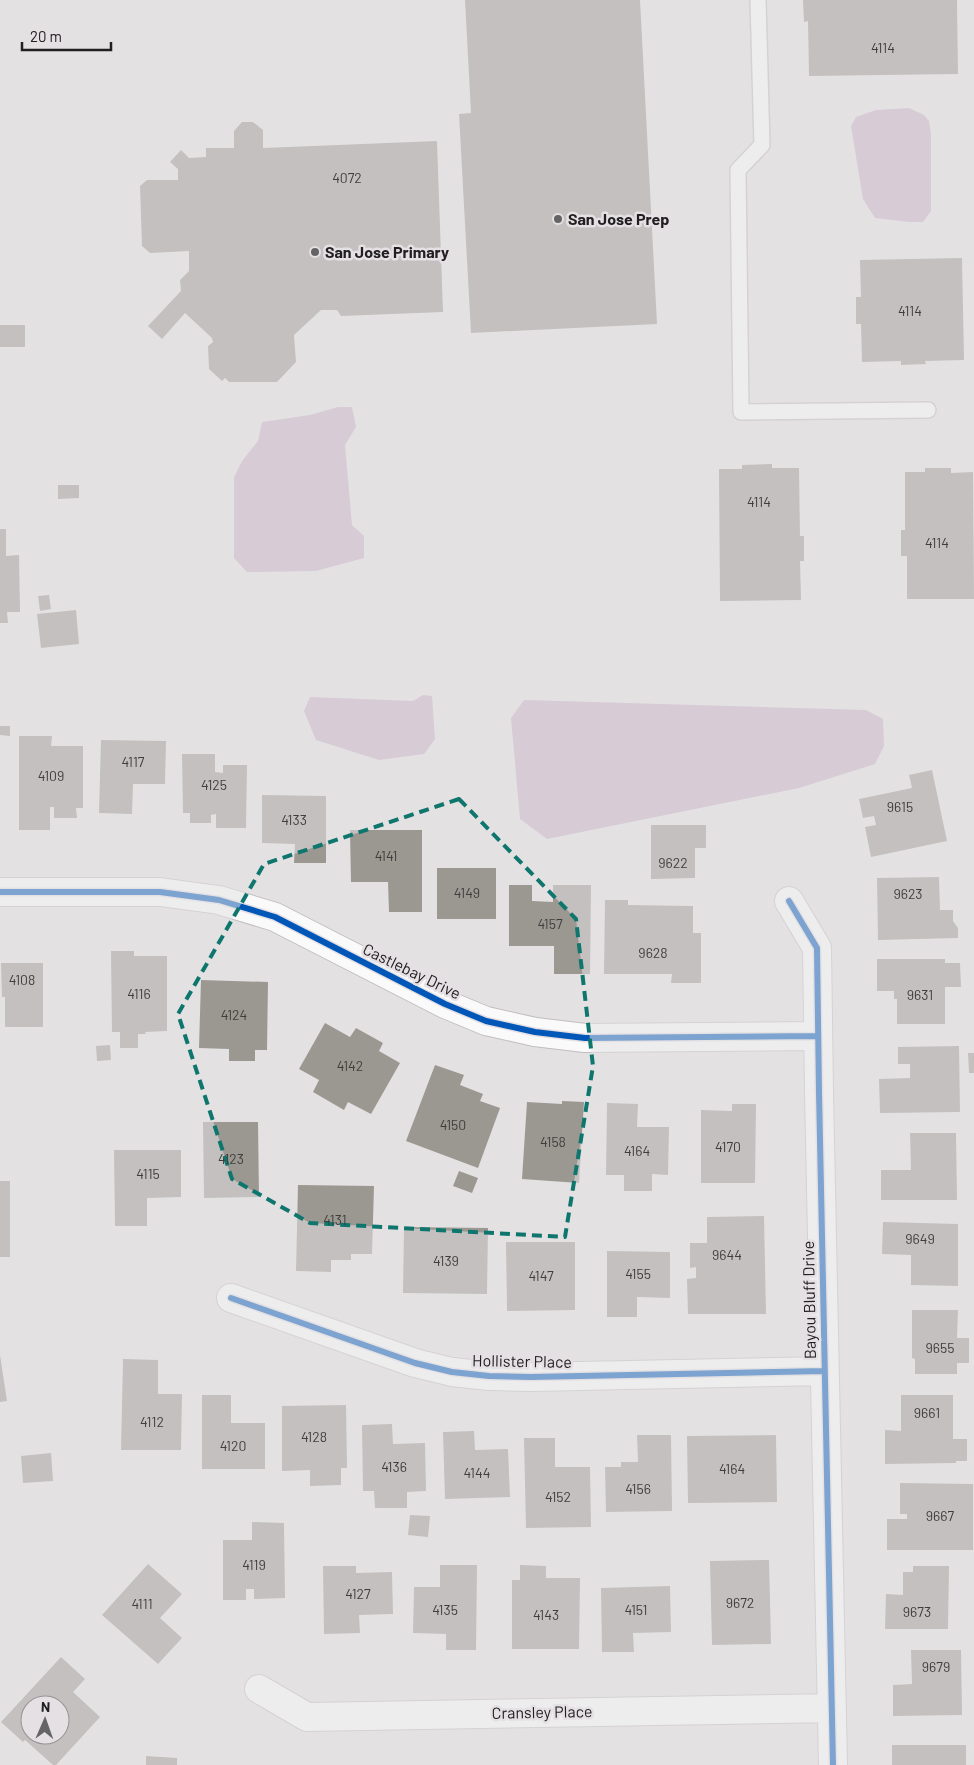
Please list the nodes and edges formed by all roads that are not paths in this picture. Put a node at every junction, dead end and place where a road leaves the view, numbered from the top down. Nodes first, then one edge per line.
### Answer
1 (758, 0) edge
2 (928, 410) dead end
3 (1, 893) edge
4 (789, 902) dead end
5 (818, 1036) junction
6 (232, 1298) dead end
7 (824, 1370) junction
8 (259, 1689) dead end
9 (832, 1708) junction
10 (833, 1765) edge

1 - 2 lane
3 - 5 street, Castlebay Drive
4 - 5 street, Bayou Bluff Drive
5 - 7 street, Bayou Bluff Drive
6 - 7 street, Hollister Place
7 - 9 street, Bayou Bluff Drive
8 - 9 street, Cransley Place
9 - 10 street, Bayou Bluff Drive

